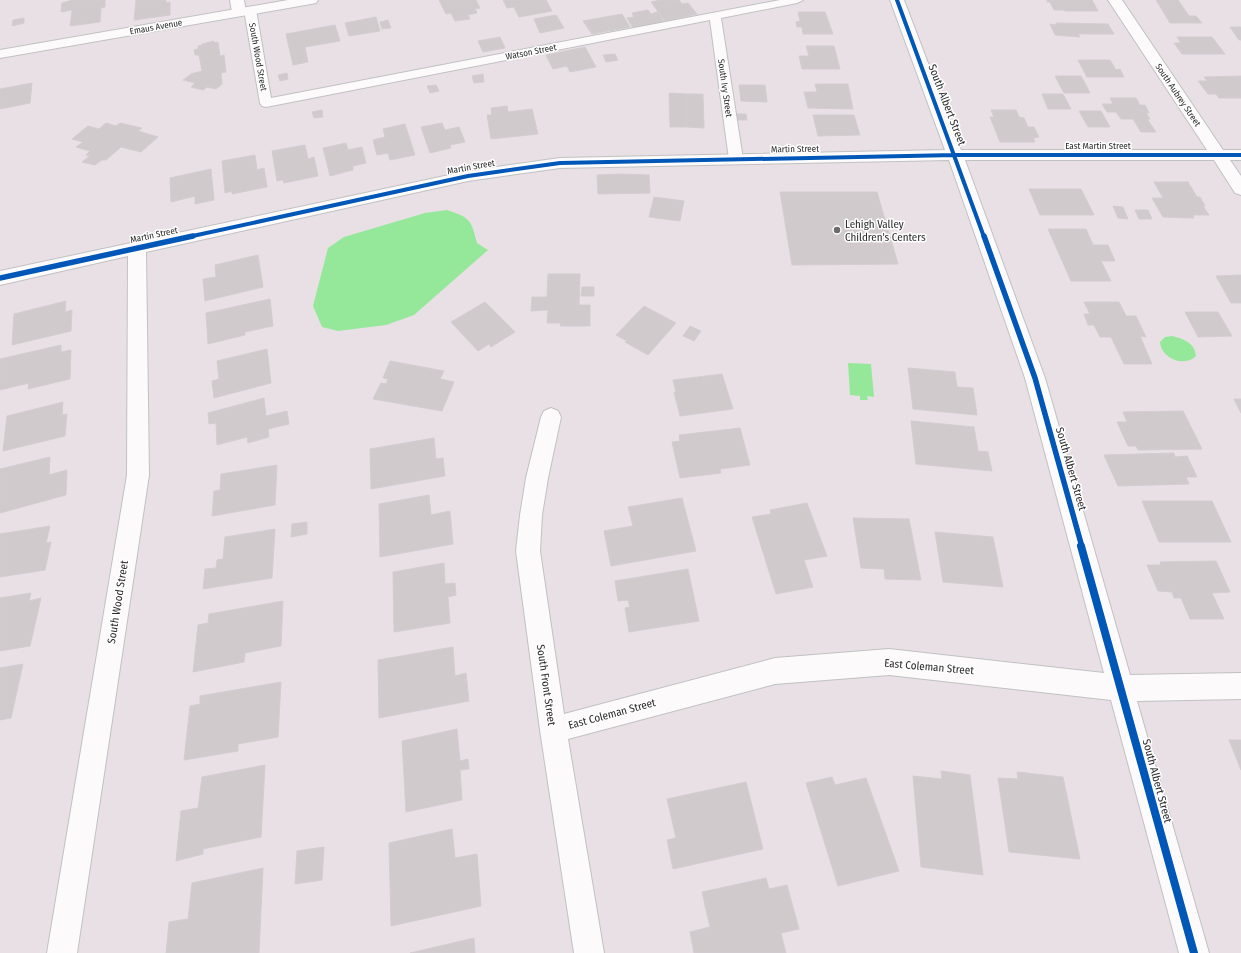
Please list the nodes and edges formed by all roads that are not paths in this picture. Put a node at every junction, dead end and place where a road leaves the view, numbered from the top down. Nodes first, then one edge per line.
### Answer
1 (311, 0) edge
2 (797, 0) edge
3 (897, 0) edge
4 (1115, 0) edge
5 (242, 8) edge
6 (715, 16) junction
7 (0, 54) edge
8 (266, 103) joint
9 (955, 155) junction
10 (1218, 155) junction
11 (1241, 155) edge
12 (736, 159) junction
13 (1241, 189) edge
14 (136, 248) junction
15 (0, 278) edge
16 (551, 417) dead end
17 (1241, 686) edge
18 (1122, 688) junction
19 (553, 730) junction
20 (62, 953) edge
21 (589, 953) edge
22 (1194, 953) edge

1 - 5 street, Emaus Avenue
2 - 6 lane, Watson Street
3 - 9 street, South Albert Street
4 - 10 street, South Aubrey Street
5 - 7 street, Emaus Avenue
5 - 8 lane, South Wood Street
6 - 8 lane, Watson Street
6 - 12 lane, South Ivy Street
9 - 10 street, East Martin Street
9 - 12 street, Martin Street
9 - 18 street, South Albert Street
10 - 11 street, East Martin Street
10 - 13 street, South Aubrey Street
12 - 14 street, Martin Street
14 - 15 street, Martin Street
14 - 20 street, South Wood Street
16 - 19 street, South Front Street
17 - 18 street, East Coleman Street
18 - 19 street, East Coleman Street
18 - 22 street, South Albert Street
19 - 21 street, South Front Street

